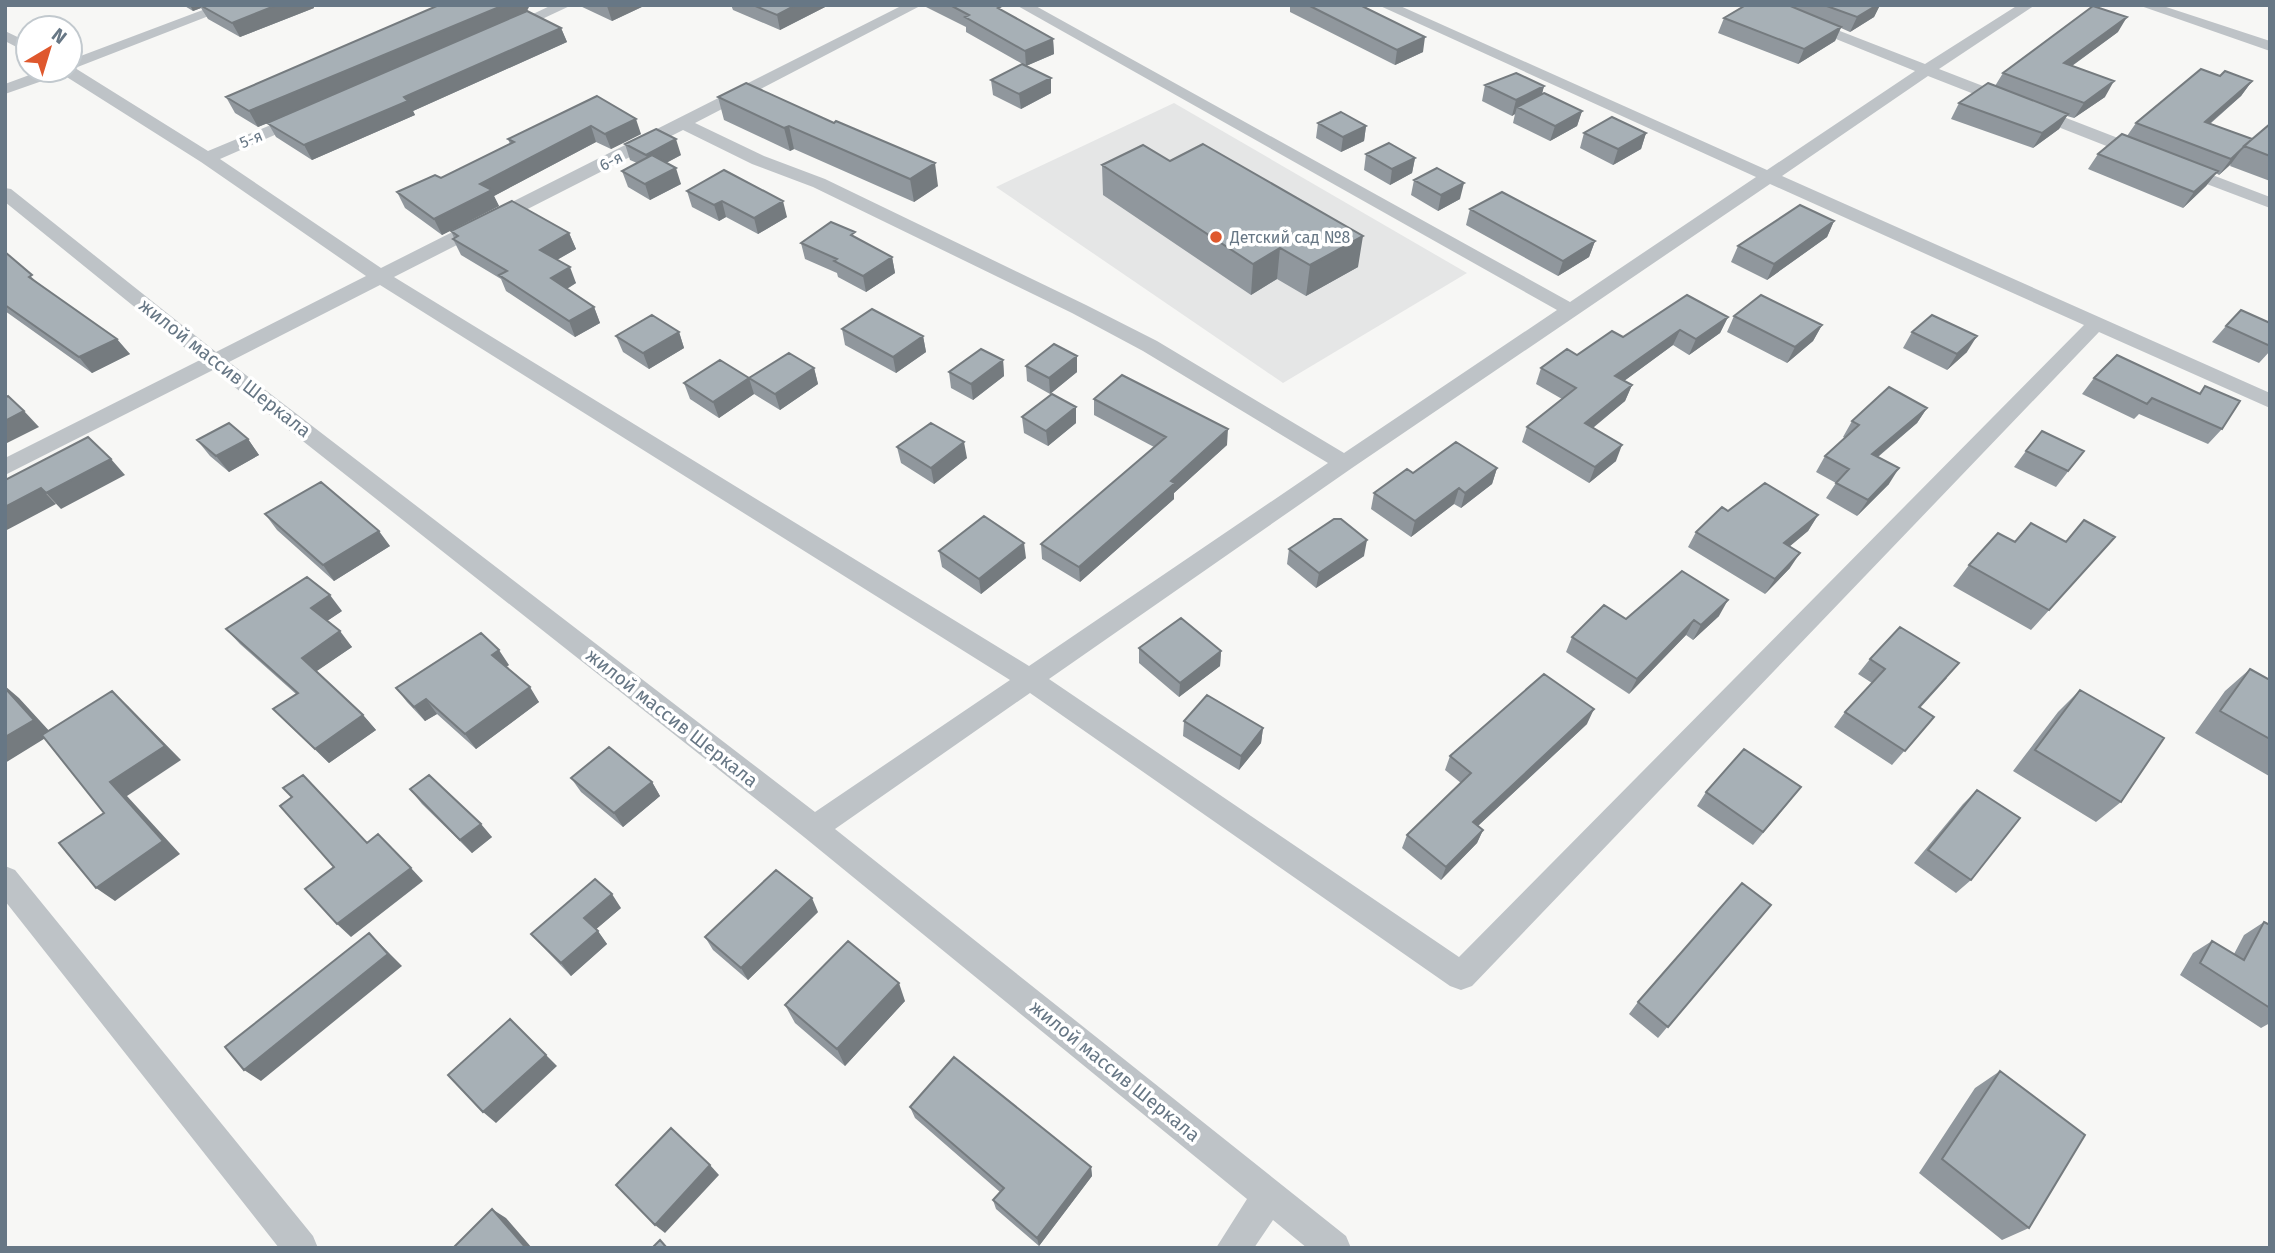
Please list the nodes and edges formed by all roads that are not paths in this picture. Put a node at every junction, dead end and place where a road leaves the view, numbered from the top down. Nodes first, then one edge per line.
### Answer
1 (230, 5) edge
2 (565, 5) edge
3 (915, 5) edge
4 (1023, 5) edge
5 (1385, 5) edge
6 (1759, 5) edge
7 (2028, 5) edge
8 (2145, 5) edge
9 (489, 38) edge
10 (2270, 46) edge
11 (84, 60) edge
12 (1927, 70) junction
13 (84, 81) edge
14 (322, 109) edge
15 (684, 124) junction
16 (207, 158) junction
17 (1768, 178) junction
18 (5, 193) edge
19 (2270, 203) edge
20 (382, 278) junction
21 (1572, 311) junction
22 (2096, 324) junction
23 (212, 359) junction
24 (2270, 401) edge
25 (1344, 463) junction
26 (5, 467) edge
27 (1031, 680) junction
28 (814, 828) junction
29 (5, 879) edge
30 (1269, 1196) junction
31 (301, 1248) edge
32 (1233, 1248) edge
33 (1334, 1248) edge

1 - 11 street
2 - 9 street
3 - 15 street, 6-я
4 - 21 street
5 - 17 street
6 - 12 street
7 - 12 street
8 - 10 street
12 - 17 street
12 - 19 street
13 - 16 street
14 - 16 street, 5-я
15 - 20 street, 6-я
15 - 25 street
16 - 20 street
17 - 21 street
17 - 22 street
18 - 23 street, жилой массив Шеркала
20 - 23 street, 6-я
20 - 27 street
21 - 25 street
22 - 24 street
22 - 27 street
23 - 26 street, 6-я
23 - 28 street, жилой массив Шеркала
25 - 27 street
27 - 28 street
28 - 30 street, жилой массив Шеркала
29 - 31 street
30 - 32 street
30 - 33 street, жилой массив Шеркала

